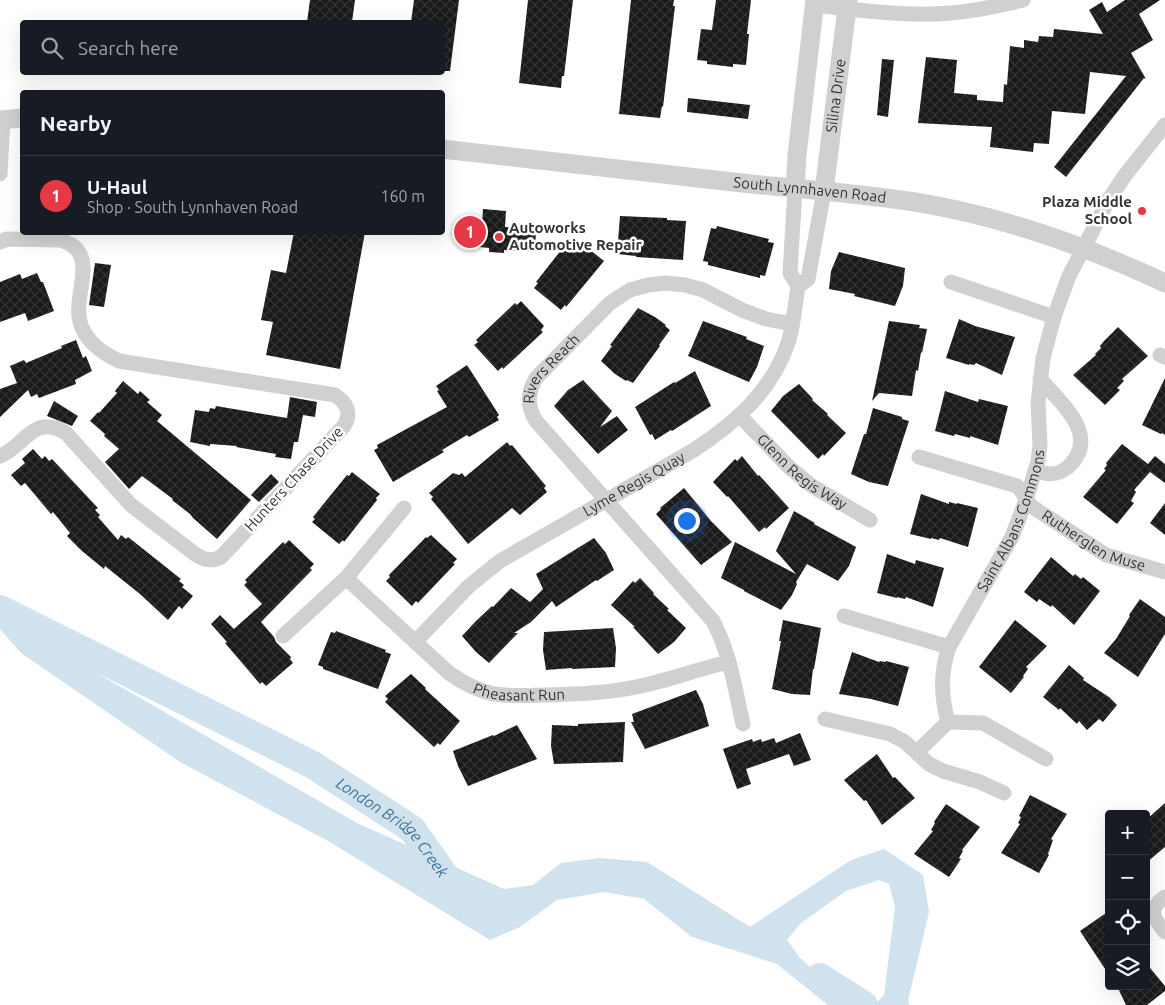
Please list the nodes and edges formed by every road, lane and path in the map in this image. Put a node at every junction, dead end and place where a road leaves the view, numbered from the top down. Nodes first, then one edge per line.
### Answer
1 (1023, 0) edge
2 (815, 2) edge
3 (848, 4) edge
4 (20, 118) edge
5 (1, 120) edge
6 (1165, 125) edge
7 (445, 149) edge
8 (0, 174) edge
9 (795, 189) junction
10 (824, 191) junction
11 (0, 240) edge
12 (1084, 248) junction
13 (951, 282) dead end
14 (1165, 283) edge
15 (798, 286) junction
16 (1054, 317) junction
17 (792, 324) junction
18 (1040, 379) junction
19 (740, 416) junction
20 (0, 456) edge
21 (919, 457) dead end
22 (1036, 471) junction
23 (606, 500) junction
24 (1026, 500) junction
25 (404, 508) dead end
26 (870, 520) dead end
27 (1165, 572) edge
28 (346, 578) junction
29 (844, 616) dead end
30 (283, 636) dead end
31 (415, 642) junction
32 (949, 647) junction
33 (729, 662) junction
34 (825, 719) dead end
35 (948, 722) junction
36 (743, 724) dead end
37 (917, 752) junction
38 (1046, 759) dead end
39 (1004, 793) dead end
40 (1165, 896) edge
41 (1165, 932) edge

1 - 3 street
2 - 3 street
2 - 9 street, Silina Drive
3 - 10 street, Silina Drive
4 - 5 street
5 - 8 street
6 - 12 street, Saint Albans Commons
7 - 9 street, South Lynnhaven Road
9 - 10 street, South Lynnhaven Road
9 - 15 street, Lyme Regis Quay
10 - 12 street, South Lynnhaven Road
10 - 15 street, Lyme Regis Quay
11 - 20 street, Hunters Chase Drive
12 - 14 street, South Lynnhaven Road
12 - 16 street, Saint Albans Commons
13 - 16 street
15 - 17 street, Lyme Regis Quay
16 - 18 street, Saint Albans Commons
17 - 19 street, Lyme Regis Quay
17 - 23 street, Rivers Reach
18 - 22 street, Saint Albans Commons
18 - 22 street
19 - 23 street, Lyme Regis Quay
19 - 26 street, Glenn Regis Way
21 - 24 street, Rutherglen Muse
22 - 24 street, Saint Albans Commons
23 - 31 street, Lyme Regis Quay
23 - 33 street, Rivers Reach
24 - 27 street, Rutherglen Muse
24 - 32 street, Saint Albans Commons
25 - 28 street
28 - 30 street
28 - 31 street, Pheasant Run
29 - 32 street
31 - 33 street, Pheasant Run
32 - 35 street, Saint Albans Commons
33 - 36 street, Rivers Reach
34 - 37 street
35 - 37 street
35 - 38 street
37 - 39 street
40 - 41 street

